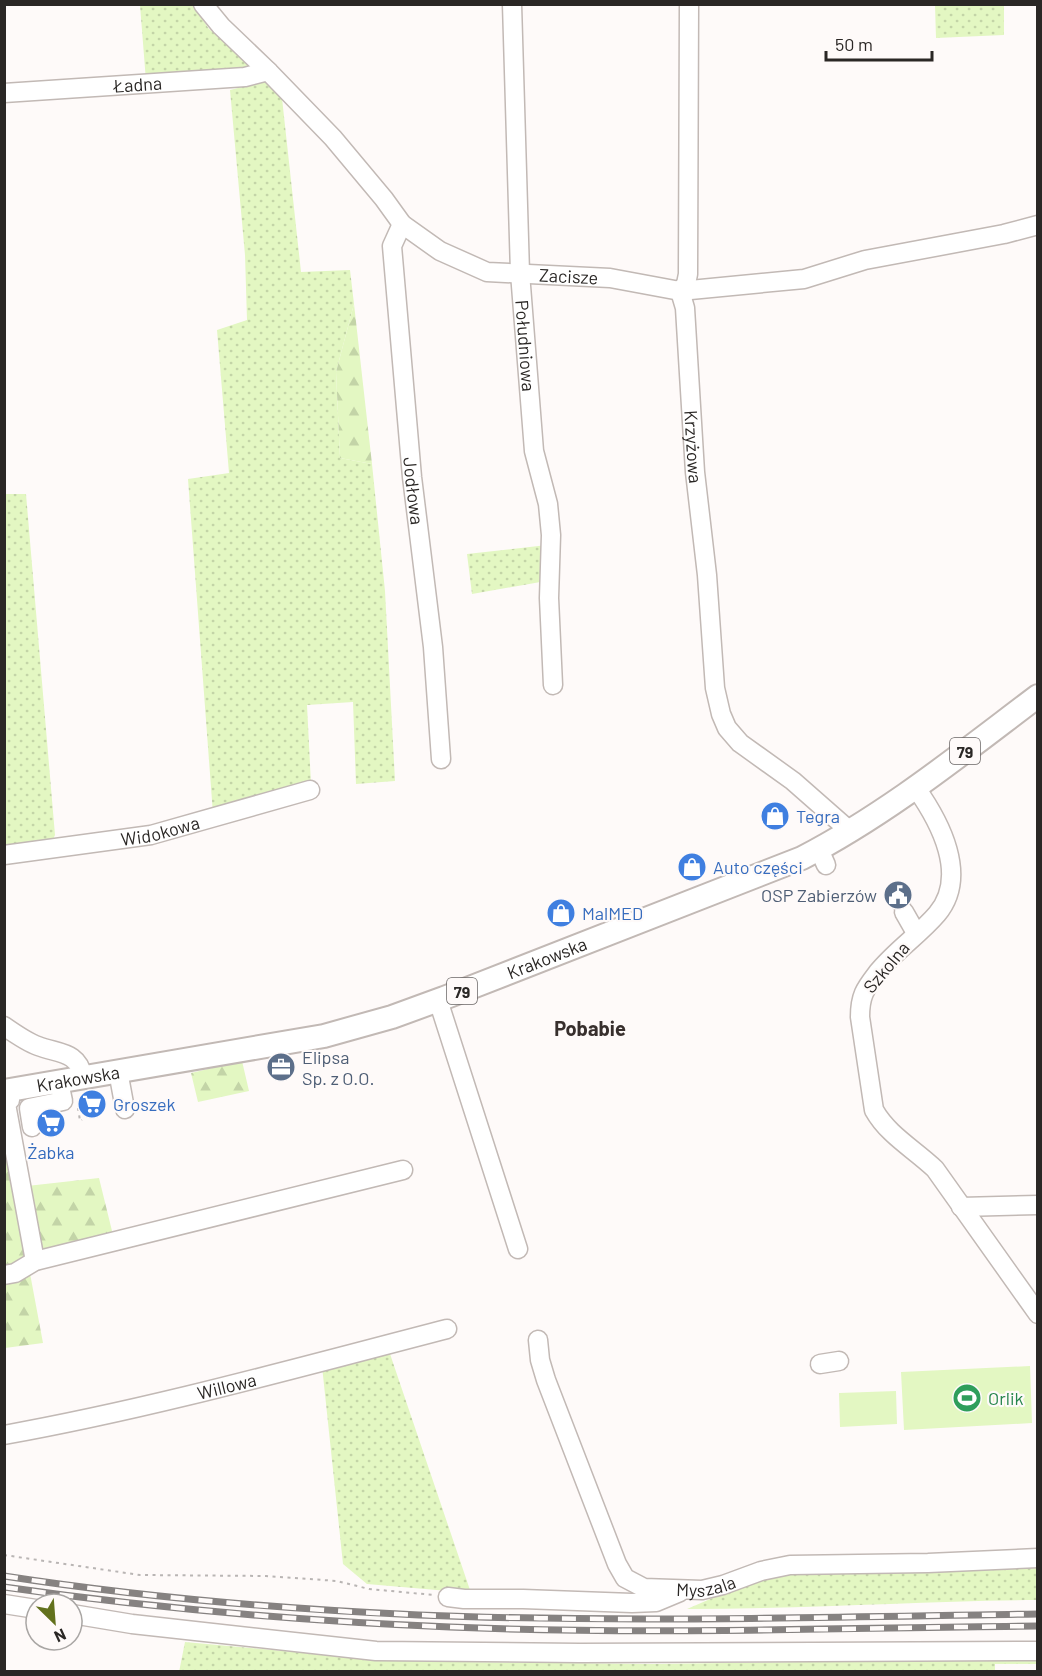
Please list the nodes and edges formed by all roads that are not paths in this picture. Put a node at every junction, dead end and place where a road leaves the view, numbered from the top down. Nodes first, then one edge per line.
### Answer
1 (203, 4) edge
2 (512, 4) edge
3 (689, 4) edge
4 (268, 71) junction
5 (4, 93) edge
6 (402, 224) junction
7 (1038, 225) edge
8 (520, 273) junction
9 (680, 291) junction
10 (554, 686) dead end
11 (1038, 696) edge
12 (441, 759) dead end
13 (916, 788) junction
14 (310, 790) dead end
15 (850, 832) junction
16 (4, 855) edge
17 (904, 912) dead end
18 (916, 933) junction
19 (438, 1000) junction
20 (4, 1026) edge
21 (118, 1071) junction
22 (83, 1077) junction
23 (59, 1082) junction
24 (6, 1091) edge
25 (125, 1109) dead end
26 (32, 1126) dead end
27 (404, 1170) dead end
28 (1038, 1205) edge
29 (961, 1207) junction
30 (518, 1249) dead end
31 (35, 1261) junction
32 (4, 1275) edge
33 (1038, 1314) edge
34 (447, 1329) dead end
35 (538, 1340) dead end
36 (839, 1361) dead end
37 (820, 1364) dead end
38 (4, 1436) edge
39 (1038, 1558) edge
40 (684, 1589) junction
41 (448, 1597) road end
42 (4, 1604) edge
43 (24, 1607) edge
44 (84, 1616) edge
45 (1038, 1651) edge

1 - 4 street, Zacisze
2 - 8 street, Południowa
3 - 9 street, Krzyżowa
4 - 5 street, Ładna
4 - 6 street, Zacisze
6 - 8 street, Zacisze
6 - 12 street, Jodłowa
7 - 9 street, Zacisze
8 - 9 street, Zacisze
8 - 10 street, Południowa
9 - 15 street, Krzyżowa
11 - 13 main road, Krakowska / 79
13 - 15 main road, Krakowska / 79
13 - 18 street, Szkolna
14 - 16 street, Widokowa
15 - 19 main road, Krakowska / 79
17 - 18 street
18 - 29 street, Szkolna
19 - 21 main road, Krakowska / 79
19 - 30 street
20 - 22 street
21 - 22 main road, Krakowska / 79
21 - 25 street
22 - 23 main road, Krakowska / 79
23 - 24 main road, Krakowska / 79
23 - 26 street
24 - 31 street
27 - 31 street
28 - 29 street
29 - 33 street, Szkolna
31 - 32 street
34 - 38 street, Willowa
35 - 40 street, Myszala
36 - 37 street
39 - 40 street, Myszala
40 - 41 street
42 - 43 street
44 - 45 street

